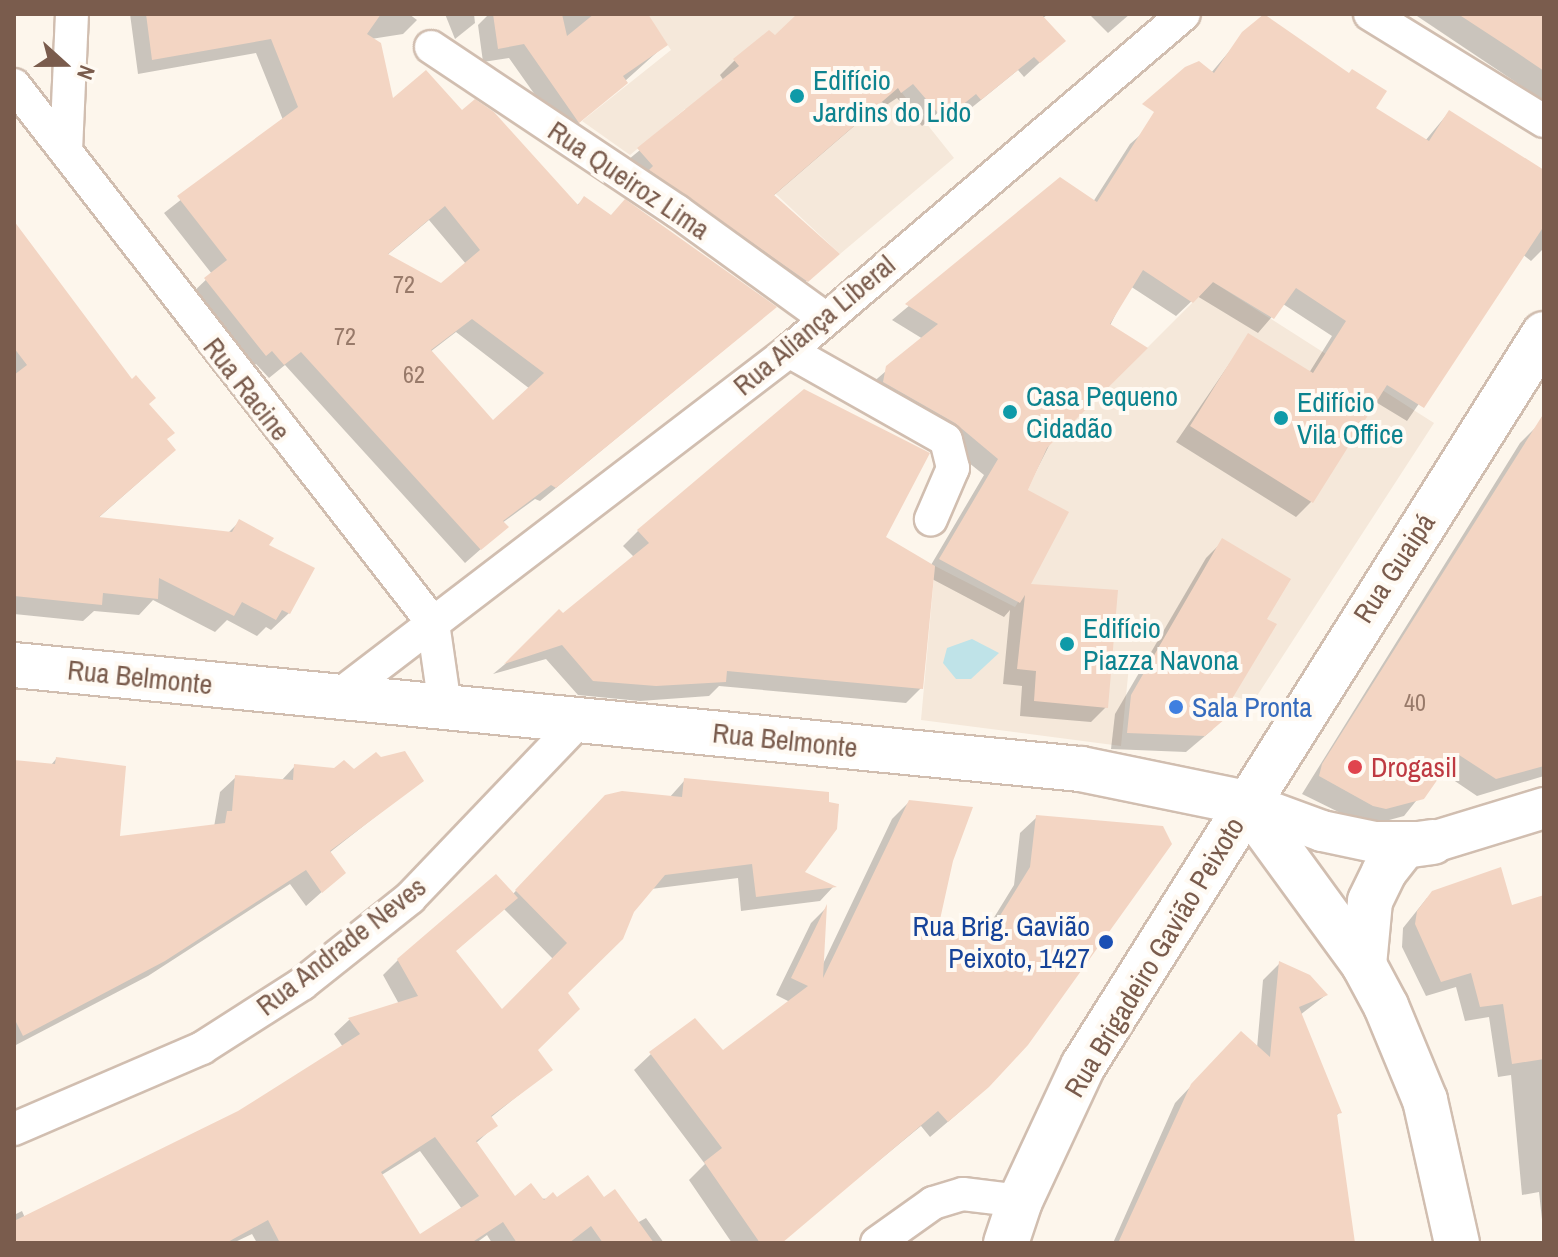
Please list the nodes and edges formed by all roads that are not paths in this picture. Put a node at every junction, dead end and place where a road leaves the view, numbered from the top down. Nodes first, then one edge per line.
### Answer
1 (72, 14) edge
2 (1184, 14) edge
3 (1370, 14) edge
4 (431, 47) dead end
5 (14, 85) edge
6 (1544, 121) edge
7 (66, 151) junction
8 (825, 318) junction
9 (1544, 334) edge
10 (789, 351) junction
11 (931, 519) dead end
12 (433, 623) junction
13 (14, 665) edge
14 (338, 696) junction
15 (445, 706) junction
16 (580, 720) junction
17 (1246, 803) junction
18 (1544, 808) edge
19 (1433, 842) junction
20 (1364, 965) junction
21 (14, 1129) edge
22 (1020, 1201) junction
23 (877, 1243) edge
24 (1006, 1243) edge
25 (1457, 1243) edge

1 - 7 street
2 - 8 street, Rua Aliança Liberal
3 - 6 street
4 - 8 street, Rua Queiroz Lima
5 - 7 street, Rua Racine
7 - 12 street, Rua Racine
8 - 10 street, Rua Aliança Liberal
9 - 17 main road, Rua Guaipá
10 - 11 street
10 - 12 street, Rua Aliança Liberal
12 - 14 street, Rua Aliança Liberal
12 - 15 street
13 - 14 main road, Rua Belmonte
14 - 15 main road, Rua Belmonte
15 - 16 main road, Rua Belmonte
16 - 17 main road, Rua Belmonte
16 - 21 street, Rua Andrade Neves
17 - 19 street, Rua Belmonte
17 - 20 main road
17 - 22 main road, Rua Brigadeiro Gavião Peixoto
18 - 19 street, Rua Belmonte
19 - 20 main road
20 - 25 main road
22 - 23 street
22 - 24 main road, Rua Brigadeiro Gavião Peixoto

